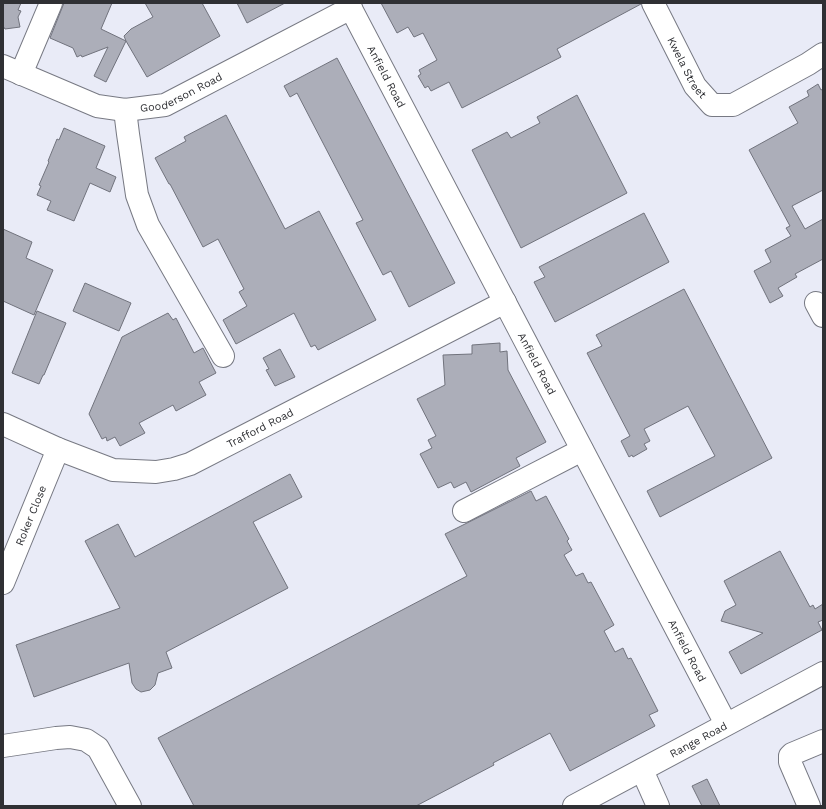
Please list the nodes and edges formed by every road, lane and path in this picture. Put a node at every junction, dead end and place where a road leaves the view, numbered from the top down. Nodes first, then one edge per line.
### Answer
1 (51, 3) edge
2 (653, 3) edge
3 (350, 6) edge
4 (823, 54) edge
5 (8, 71) edge
6 (126, 110) junction
7 (505, 302) junction
8 (223, 356) dead end
9 (3, 424) edge
10 (58, 448) junction
11 (582, 450) junction
12 (464, 511) dead end
13 (5, 571) edge
14 (823, 672) edge
15 (726, 724) junction
16 (823, 741) edge
17 (3, 746) edge
18 (642, 770) junction
19 (130, 806) edge
20 (574, 806) edge
21 (658, 806) edge
22 (809, 806) edge

1 - 5 street
2 - 4 street, Kwela Street
3 - 6 street, Gooderson Road
3 - 7 street, Anfield Road
5 - 6 street, Gooderson Road
6 - 8 street
7 - 10 street, Trafford Road
7 - 11 street, Anfield Road
9 - 10 street, Trafford Road
10 - 13 street, Roker Close
11 - 12 street
11 - 15 street, Anfield Road
14 - 15 street, Range Road
15 - 18 street, Range Road
16 - 22 street
17 - 19 street
18 - 20 street, Range Road
18 - 21 street

